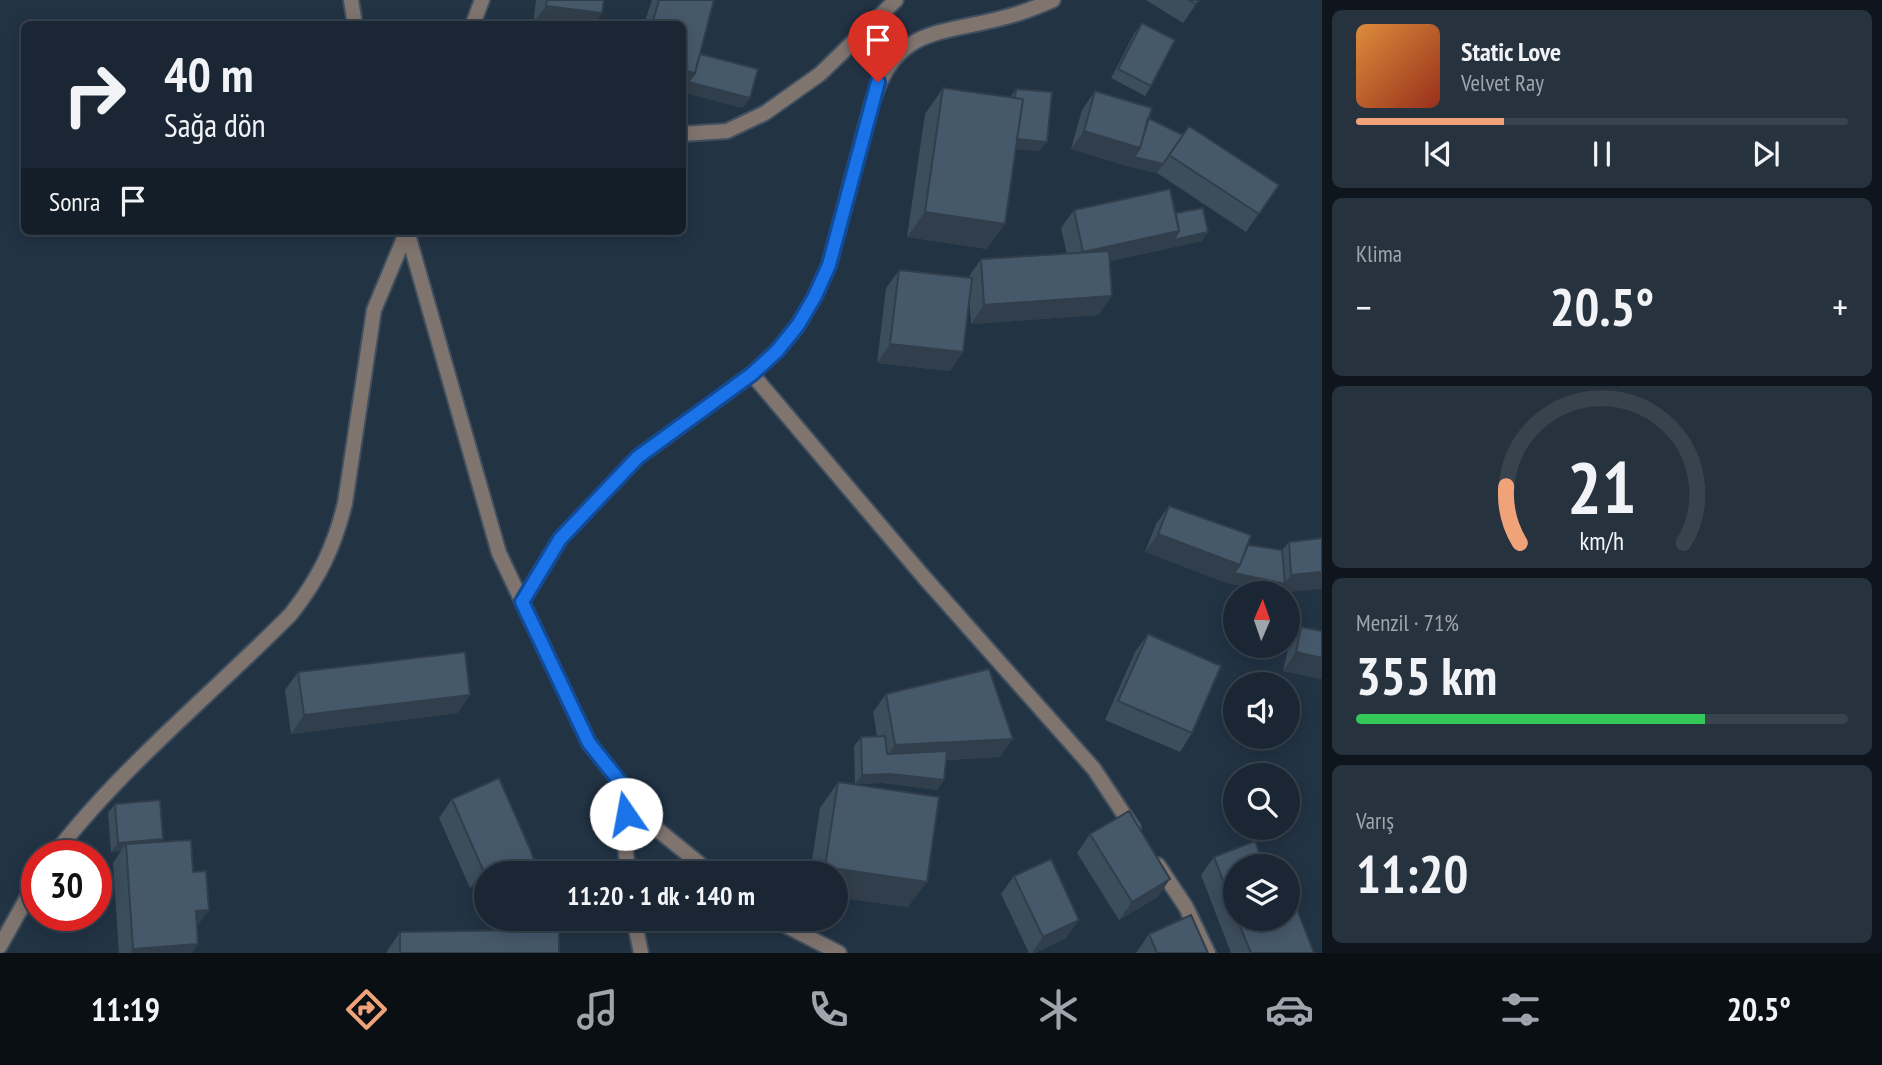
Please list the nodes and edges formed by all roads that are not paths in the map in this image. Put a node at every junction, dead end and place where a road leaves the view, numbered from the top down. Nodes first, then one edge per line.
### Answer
1 (351, 0) edge
2 (482, 0) edge
3 (896, 0) edge
4 (1053, 0) edge
5 (354, 21) edge
6 (475, 21) edge
7 (851, 44) junction
8 (890, 63) junction
9 (686, 134) edge
10 (405, 235) edge
11 (408, 235) edge
12 (752, 374) junction
13 (522, 602) junction
14 (629, 793) junction
15 (65, 840) edge
16 (627, 861) edge
17 (696, 861) edge
18 (21, 904) edge
19 (4, 930) edge
20 (636, 931) edge
21 (797, 931) edge
22 (0, 946) edge
23 (641, 953) edge
24 (839, 953) edge
25 (1208, 953) edge

1 - 5 street
2 - 6 street
3 - 7 street
4 - 8 street
7 - 8 street
7 - 9 street
8 - 12 street
10 - 15 street
11 - 13 street
12 - 13 street
12 - 25 street
13 - 14 street
14 - 16 street
14 - 17 street
18 - 19 street
19 - 22 street
20 - 23 street
21 - 24 street

